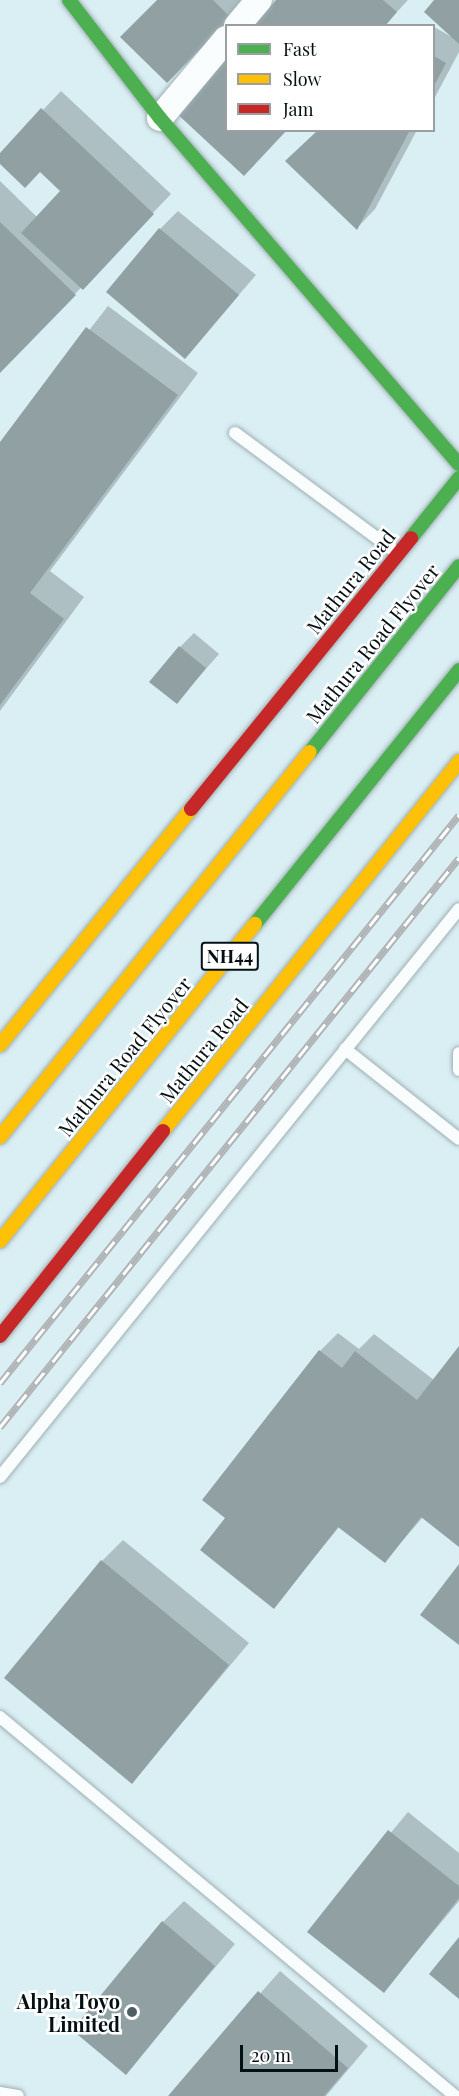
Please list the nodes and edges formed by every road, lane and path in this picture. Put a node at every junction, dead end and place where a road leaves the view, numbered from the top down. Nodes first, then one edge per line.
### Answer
1 (69, 0) edge
2 (259, 0) edge
3 (239, 24) edge
4 (225, 40) edge
5 (160, 118) junction
6 (235, 433) dead end
7 (459, 464) edge
8 (459, 478) edge
9 (398, 554) junction
10 (459, 566) edge
11 (459, 670) edge
12 (459, 761) edge
13 (459, 909) edge
14 (0, 1045) edge
15 (345, 1050) junction
16 (459, 1053) edge
17 (459, 1070) edge
18 (0, 1137) edge
19 (459, 1138) edge
20 (0, 1241) edge
21 (0, 1336) edge
22 (0, 1477) edge
23 (0, 1717) edge
24 (0, 2093) edge
25 (18, 2096) edge
26 (455, 2096) edge

1 - 5 main road
2 - 3 street
4 - 5 street
5 - 7 main road
6 - 9 lane
8 - 9 main road, Mathura Road
9 - 14 main road, Mathura Road
10 - 18 main road, Mathura Road Flyover
11 - 20 main road, Mathura Road Flyover / NH44
12 - 21 main road, Mathura Road
13 - 15 lane
15 - 19 lane
15 - 22 lane
16 - 17 lane
23 - 26 lane
24 - 25 lane

